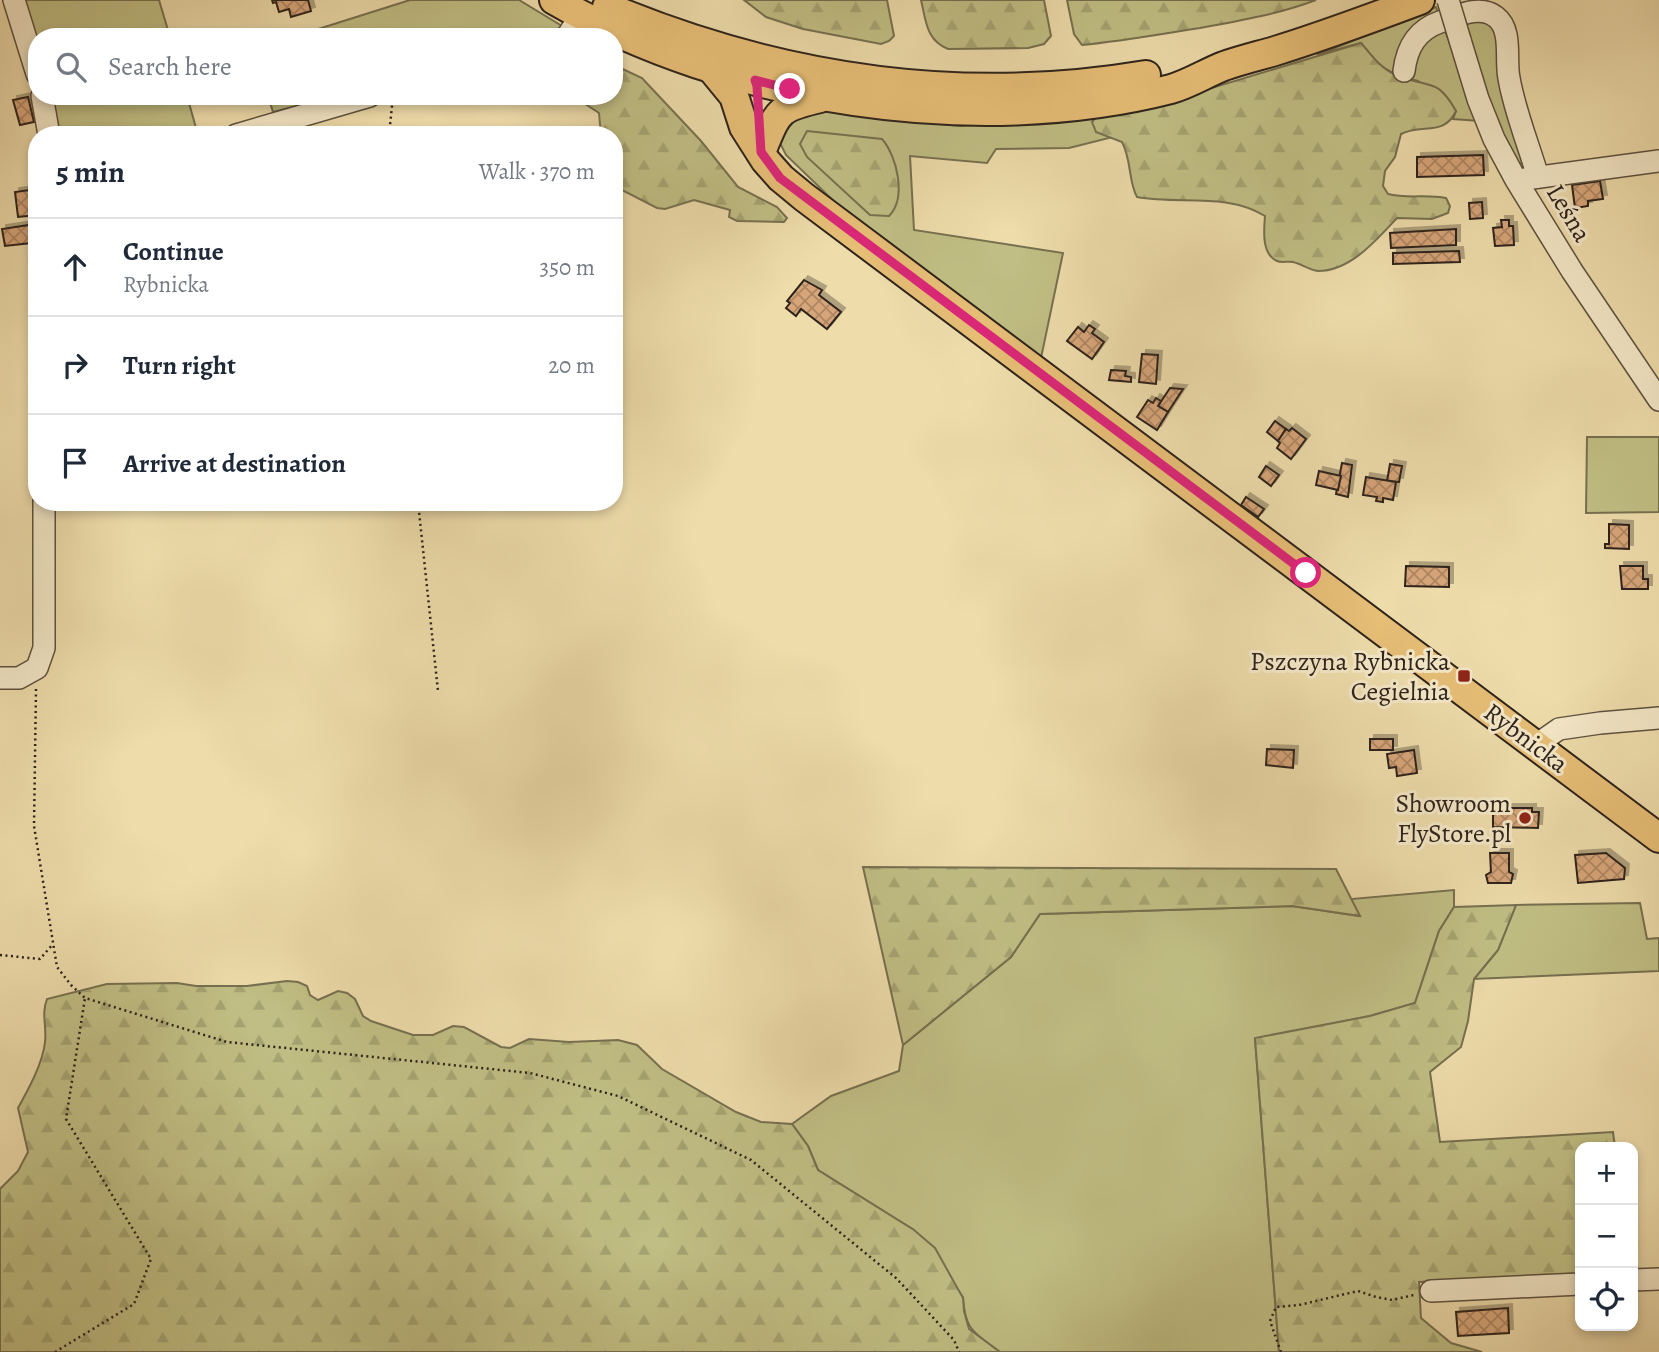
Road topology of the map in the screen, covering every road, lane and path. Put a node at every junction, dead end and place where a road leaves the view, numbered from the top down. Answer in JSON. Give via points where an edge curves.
{"nodes":[{"id":1,"x":554,"y":0,"type":"edge"},
{"id":2,"x":1420,"y":0,"type":"edge"},
{"id":3,"x":1448,"y":0,"type":"edge"},
{"id":4,"x":10,"y":10,"type":"edge"},
{"id":5,"x":580,"y":17,"type":"edge"},
{"id":6,"x":606,"y":28,"type":"edge"},
{"id":7,"x":623,"y":35,"type":"edge"},
{"id":8,"x":735,"y":52,"type":"junction"},
{"id":9,"x":28,"y":53,"type":"edge"},
{"id":10,"x":1225,"y":65,"type":"junction"},
{"id":11,"x":710,"y":68,"type":"junction"},
{"id":12,"x":797,"y":68,"type":"junction"},
{"id":13,"x":1404,"y":71,"type":"dead end"},
{"id":14,"x":755,"y":80,"type":"junction"},
{"id":15,"x":826,"y":96,"type":"junction"},
{"id":16,"x":44,"y":105,"type":"edge"},
{"id":17,"x":339,"y":105,"type":"edge"},
{"id":18,"x":392,"y":105,"type":"edge"},
{"id":19,"x":749,"y":117,"type":"junction"},
{"id":20,"x":48,"y":126,"type":"edge"},
{"id":21,"x":267,"y":126,"type":"edge"},
{"id":22,"x":390,"y":126,"type":"edge"},
{"id":23,"x":761,"y":152,"type":"junction"},
{"id":24,"x":1659,"y":161,"type":"edge"},
{"id":25,"x":1538,"y":177,"type":"junction"},
{"id":26,"x":1516,"y":180,"type":"junction"},
{"id":27,"x":1659,"y":400,"type":"edge"},
{"id":28,"x":44,"y":511,"type":"edge"},
{"id":29,"x":419,"y":511,"type":"edge"},
{"id":30,"x":37,"y":668,"type":"junction"},
{"id":31,"x":0,"y":677,"type":"edge"},
{"id":32,"x":438,"y":691,"type":"dead end"},
{"id":33,"x":1659,"y":718,"type":"edge"},
{"id":34,"x":1536,"y":745,"type":"junction"},
{"id":35,"x":1659,"y":838,"type":"edge"},
{"id":36,"x":54,"y":944,"type":"junction"},
{"id":37,"x":0,"y":955,"type":"edge"},
{"id":38,"x":85,"y":998,"type":"junction"},
{"id":39,"x":1659,"y":1279,"type":"edge"},
{"id":40,"x":1638,"y":1280,"type":"edge"},
{"id":41,"x":1575,"y":1284,"type":"edge"},
{"id":42,"x":1431,"y":1291,"type":"joint"},
{"id":43,"x":55,"y":1352,"type":"edge"},
{"id":44,"x":959,"y":1352,"type":"edge"},
{"id":45,"x":1281,"y":1352,"type":"edge"}],
"edges":[{"from":1,"to":5,"type":"main road"},
{"from":2,"to":10,"type":"main road"},
{"from":3,"to":26,"type":"street","name":"Leśna","bridge":true,"via":[[1478,99]]},
{"from":4,"to":9,"type":"street"},
{"from":5,"to":6,"type":"main road"},
{"from":5,"to":8,"type":"main road","via":[[652,25]]},
{"from":7,"to":11,"type":"main road"},
{"from":8,"to":12,"type":"main road"},
{"from":8,"to":14,"type":"main road"},
{"from":10,"to":12,"type":"main road","via":[[1087,83],[996,88],[896,84]]},
{"from":10,"to":15,"type":"main road","via":[[1173,88],[1056,107],[934,109]]},
{"from":11,"to":14,"type":"main road"},
{"from":11,"to":19,"type":"main road","name":"Rybnicka"},
{"from":12,"to":14,"type":"main road","via":[[772,71]]},
{"from":13,"to":25,"type":"street","via":[[1410,46],[1434,24],[1472,11],[1495,15],[1507,37],[1508,79]]},
{"from":14,"to":15,"type":"main road"},
{"from":14,"to":19,"type":"main road","via":[[745,91]]},
{"from":15,"to":23,"type":"main road","via":[[781,111]]},
{"from":16,"to":20,"type":"street"},
{"from":17,"to":21,"type":"street"},
{"from":18,"to":22,"type":"path"},
{"from":19,"to":23,"type":"main road","name":"Rybnicka","via":[[744,127]]},
{"from":23,"to":34,"type":"main road","name":"Rybnicka","via":[[771,168],[804,197]]},
{"from":24,"to":25,"type":"street"},
{"from":25,"to":26,"type":"street"},
{"from":26,"to":27,"type":"street","name":"Leśna"},
{"from":28,"to":30,"type":"street","via":[[44,648]]},
{"from":29,"to":32,"type":"path"},
{"from":30,"to":31,"type":"street","via":[[19,678]]},
{"from":30,"to":36,"type":"path","via":[[34,826]]},
{"from":33,"to":34,"type":"street","via":[[1559,729]]},
{"from":34,"to":35,"type":"main road","name":"Rybnicka"},
{"from":36,"to":37,"type":"path","via":[[40,959]]},
{"from":36,"to":38,"type":"path","via":[[57,967]]},
{"from":38,"to":43,"type":"path","via":[[65,1119],[151,1259],[134,1304]]},
{"from":38,"to":44,"type":"path","via":[[227,1042],[530,1073],[618,1096],[751,1160],[895,1278],[954,1340]]},
{"from":39,"to":40,"type":"street"},
{"from":41,"to":42,"type":"street"},
{"from":42,"to":45,"type":"path","via":[[1392,1300],[1358,1291],[1276,1307],[1270,1321]]}]}
